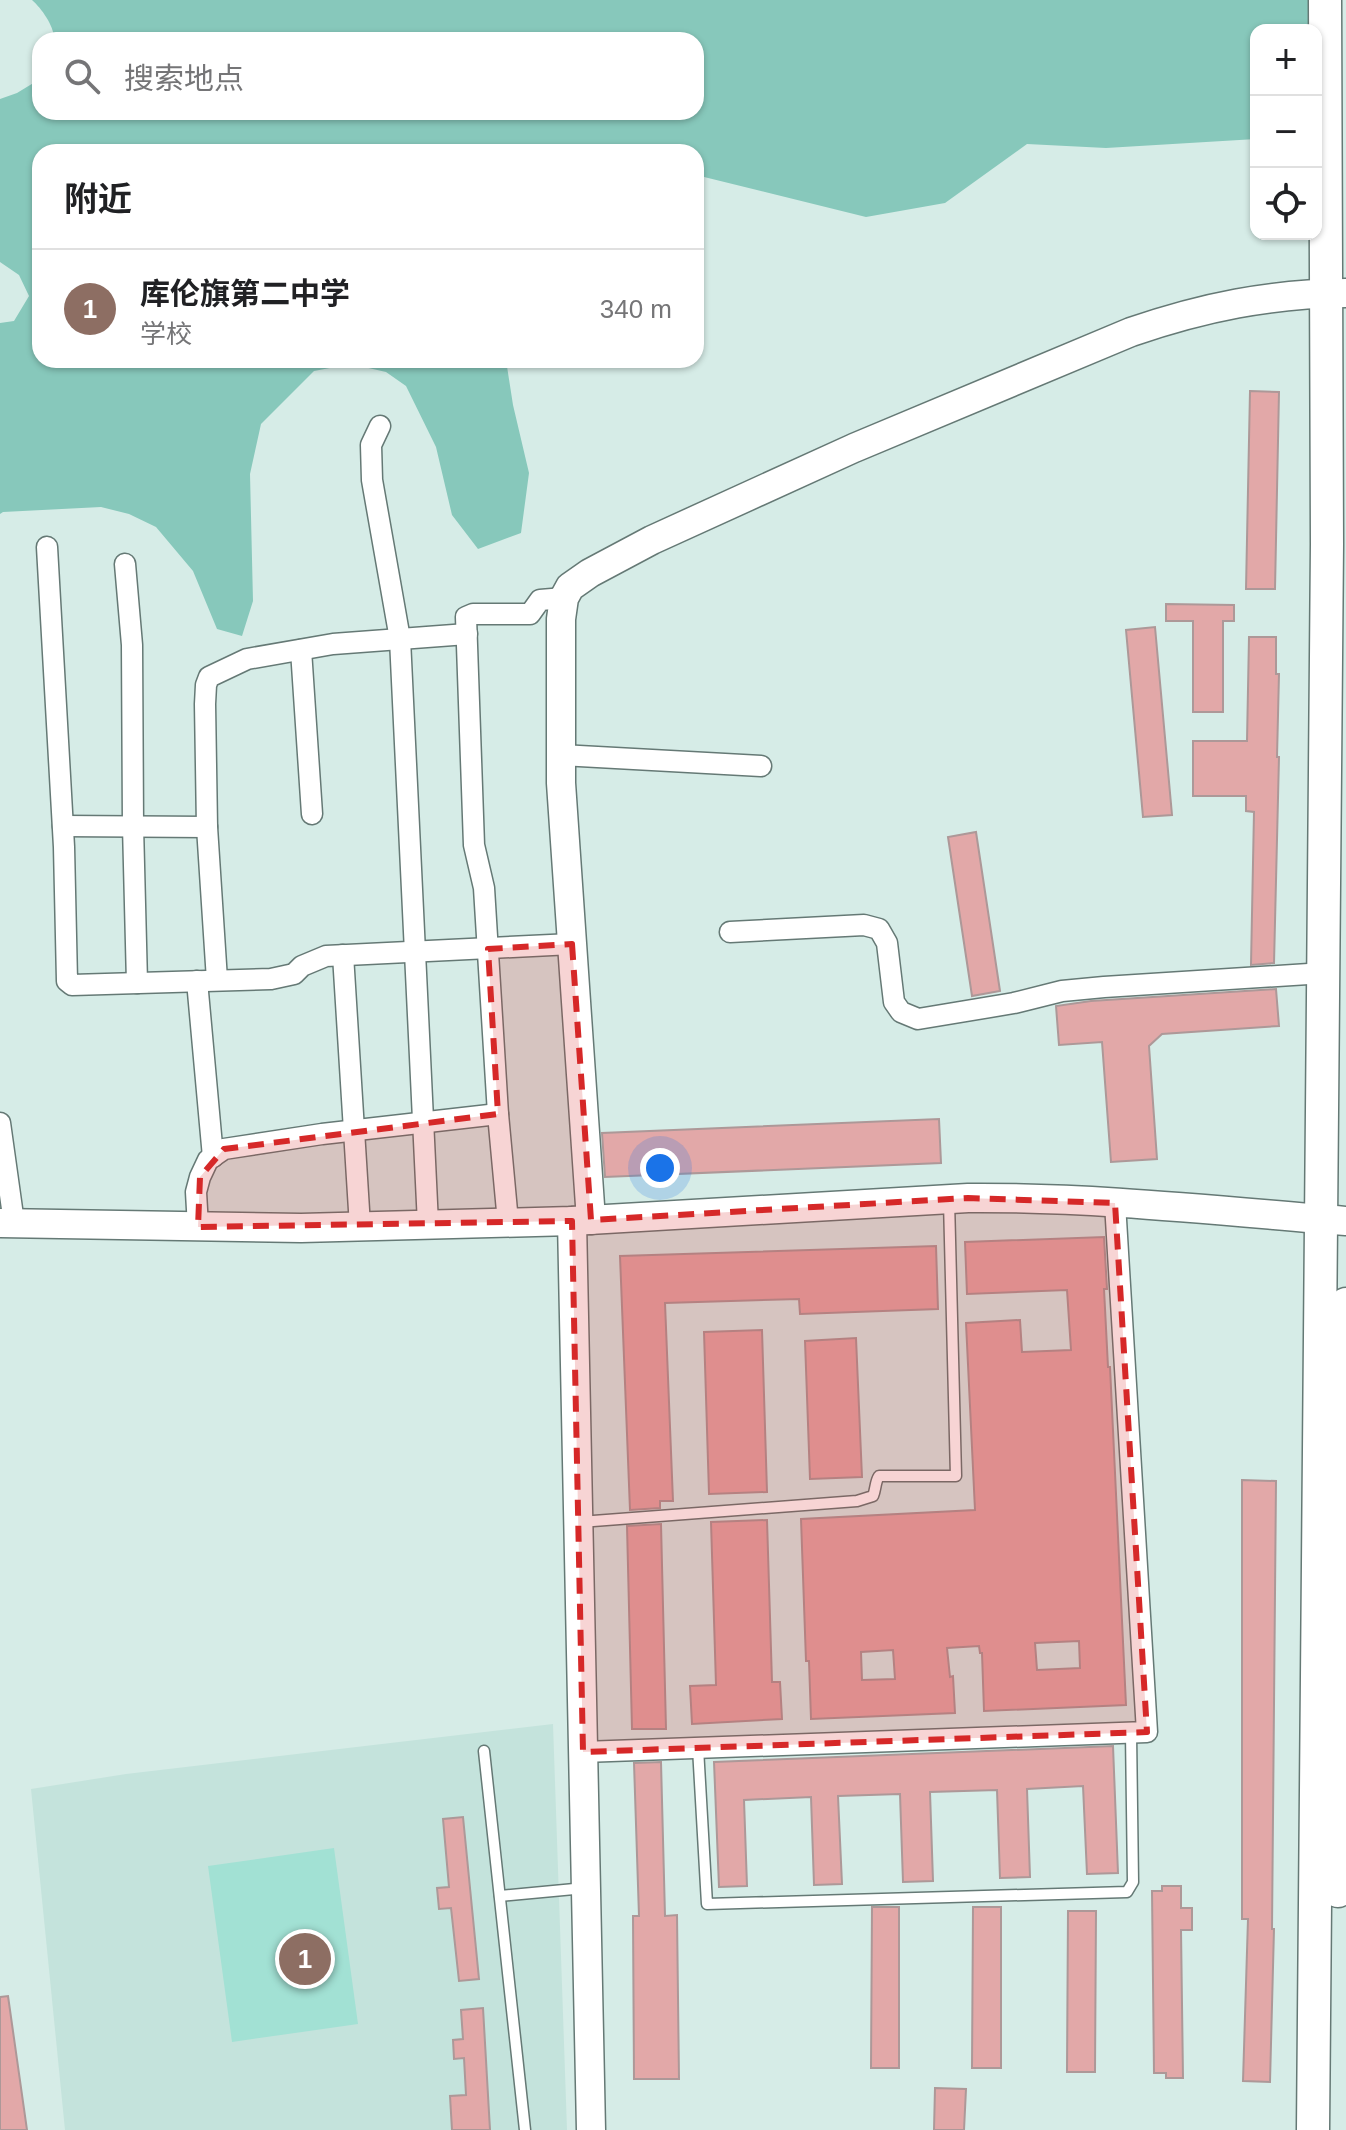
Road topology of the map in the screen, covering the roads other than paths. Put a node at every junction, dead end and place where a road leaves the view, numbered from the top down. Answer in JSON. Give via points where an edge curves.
{"nodes":[{"id":1,"x":1325,"y":0,"type":"edge"},
{"id":2,"x":1345,"y":0,"type":"edge"},
{"id":3,"x":1346,"y":245,"type":"edge"},
{"id":4,"x":1336,"y":294,"type":"edge"},
{"id":5,"x":380,"y":426,"type":"dead end"},
{"id":6,"x":47,"y":547,"type":"dead end"},
{"id":7,"x":125,"y":564,"type":"dead end"},
{"id":8,"x":564,"y":598,"type":"junction"},
{"id":9,"x":467,"y":634,"type":"junction"},
{"id":10,"x":400,"y":639,"type":"junction"},
{"id":11,"x":301,"y":650,"type":"junction"},
{"id":12,"x":561,"y":755,"type":"junction"},
{"id":13,"x":761,"y":766,"type":"dead end"},
{"id":14,"x":312,"y":814,"type":"dead end"},
{"id":15,"x":63,"y":826,"type":"junction"},
{"id":16,"x":133,"y":826,"type":"junction"},
{"id":17,"x":207,"y":827,"type":"junction"},
{"id":18,"x":730,"y":932,"type":"dead end"},
{"id":19,"x":572,"y":944,"type":"junction"},
{"id":20,"x":488,"y":949,"type":"junction"},
{"id":21,"x":415,"y":952,"type":"junction"},
{"id":22,"x":343,"y":955,"type":"junction"},
{"id":23,"x":1324,"y":973,"type":"junction"},
{"id":24,"x":207,"y":981,"type":"junction"},
{"id":25,"x":137,"y":983,"type":"junction"},
{"id":26,"x":498,"y":1114,"type":"junction"},
{"id":27,"x":423,"y":1122,"type":"junction"},
{"id":28,"x":0,"y":1123,"type":"edge"},
{"id":29,"x":353,"y":1130,"type":"junction"},
{"id":30,"x":213,"y":1157,"type":"junction"},
{"id":31,"x":949,"y":1200,"type":"junction"},
{"id":32,"x":1115,"y":1203,"type":"junction"},
{"id":33,"x":1334,"y":1220,"type":"edge"},
{"id":34,"x":582,"y":1221,"type":"junction"},
{"id":35,"x":508,"y":1222,"type":"junction"},
{"id":36,"x":7,"y":1223,"type":"edge"},
{"id":37,"x":428,"y":1224,"type":"junction"},
{"id":38,"x":360,"y":1226,"type":"junction"},
{"id":39,"x":198,"y":1227,"type":"junction"},
{"id":40,"x":1346,"y":1304,"type":"edge"},
{"id":41,"x":578,"y":1523,"type":"junction"},
{"id":42,"x":1131,"y":1733,"type":"junction"},
{"id":43,"x":698,"y":1748,"type":"junction"},
{"id":44,"x":484,"y":1751,"type":"dead end"},
{"id":45,"x":583,"y":1752,"type":"junction"},
{"id":46,"x":586,"y":1888,"type":"junction"},
{"id":47,"x":500,"y":1896,"type":"junction"},
{"id":48,"x":525,"y":2130,"type":"edge"},
{"id":49,"x":591,"y":2130,"type":"edge"},
{"id":50,"x":1313,"y":2130,"type":"edge"},
{"id":51,"x":1335,"y":2130,"type":"edge"}],
"edges":[{"from":1,"to":4,"type":"main road"},
{"from":2,"to":3,"type":"main road"},
{"from":4,"to":8,"type":"street","via":[[1223,304],[1131,332],[652,540],[590,573]]},
{"from":4,"to":23,"type":"main road","via":[[1327,544]]},
{"from":5,"to":10,"type":"street","via":[[371,445],[372,480]]},
{"from":6,"to":15,"type":"street"},
{"from":7,"to":16,"type":"street","via":[[132,645]]},
{"from":8,"to":9,"type":"street","via":[[540,600],[530,614],[473,614],[466,617]]},
{"from":8,"to":12,"type":"street"},
{"from":9,"to":10,"type":"street"},
{"from":9,"to":20,"type":"street","via":[[474,845],[484,888]]},
{"from":10,"to":11,"type":"street"},
{"from":10,"to":21,"type":"street"},
{"from":11,"to":14,"type":"street"},
{"from":11,"to":17,"type":"street","via":[[247,659],[209,677]]},
{"from":12,"to":13,"type":"street"},
{"from":12,"to":19,"type":"street"},
{"from":15,"to":16,"type":"street"},
{"from":15,"to":25,"type":"street","via":[[67,981]]},
{"from":16,"to":17,"type":"street"},
{"from":16,"to":25,"type":"street"},
{"from":17,"to":24,"type":"street"},
{"from":18,"to":23,"type":"street","via":[[864,925],[879,929],[887,943],[894,1002],[901,1012],[918,1019],[1062,991]]},
{"from":19,"to":20,"type":"street"},
{"from":19,"to":34,"type":"street"},
{"from":20,"to":21,"type":"street"},
{"from":20,"to":26,"type":"street"},
{"from":21,"to":22,"type":"street"},
{"from":21,"to":27,"type":"street"},
{"from":22,"to":24,"type":"street","via":[[326,956],[294,974],[271,979]]},
{"from":22,"to":29,"type":"street"},
{"from":23,"to":33,"type":"main road"},
{"from":24,"to":25,"type":"street"},
{"from":24,"to":30,"type":"street"},
{"from":26,"to":27,"type":"street"},
{"from":26,"to":35,"type":"street"},
{"from":27,"to":29,"type":"street"},
{"from":27,"to":37,"type":"street"},
{"from":28,"to":36,"type":"street"},
{"from":29,"to":30,"type":"street","via":[[224,1149]]},
{"from":29,"to":38,"type":"street"},
{"from":30,"to":39,"type":"street","via":[[196,1192]]},
{"from":31,"to":32,"type":"street"},
{"from":31,"to":34,"type":"street"},
{"from":31,"to":41,"type":"lane","via":[[956,1476],[879,1476],[873,1496],[857,1501]]},
{"from":32,"to":33,"type":"street"},
{"from":32,"to":42,"type":"street","via":[[1147,1732]]},
{"from":33,"to":50,"type":"main road"},
{"from":34,"to":35,"type":"street"},
{"from":34,"to":41,"type":"street"},
{"from":35,"to":37,"type":"street"},
{"from":36,"to":39,"type":"street"},
{"from":37,"to":38,"type":"street"},
{"from":38,"to":39,"type":"street"},
{"from":40,"to":51,"type":"main road"},
{"from":41,"to":45,"type":"street"},
{"from":42,"to":43,"type":"street"},
{"from":42,"to":43,"type":"lane","via":[[1133,1882],[1127,1892],[707,1904]]},
{"from":43,"to":45,"type":"street"},
{"from":44,"to":47,"type":"lane"},
{"from":45,"to":46,"type":"street"},
{"from":46,"to":47,"type":"lane"},
{"from":46,"to":49,"type":"street"},
{"from":47,"to":48,"type":"lane"}]}
